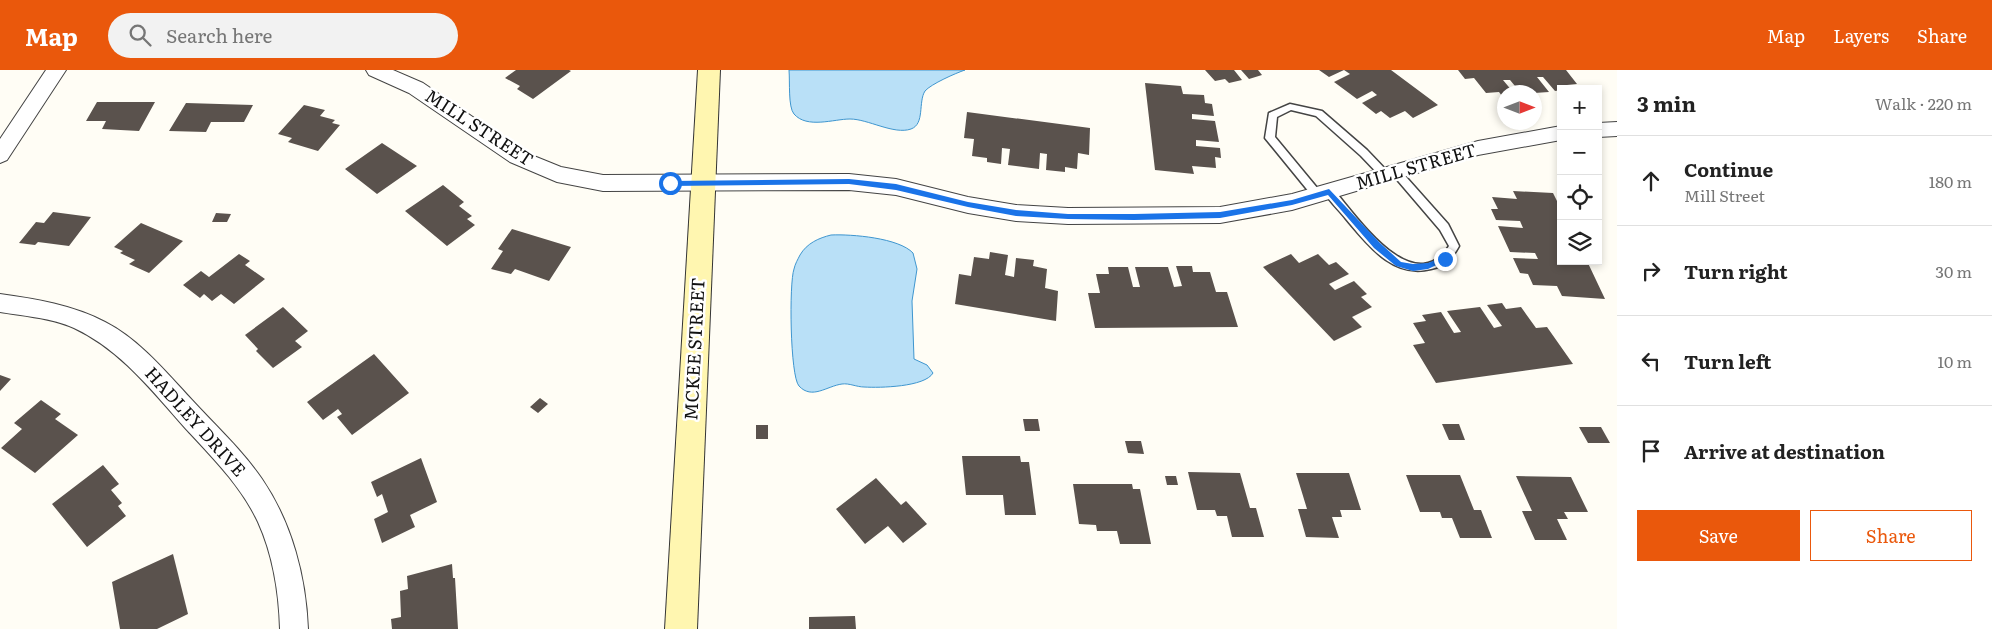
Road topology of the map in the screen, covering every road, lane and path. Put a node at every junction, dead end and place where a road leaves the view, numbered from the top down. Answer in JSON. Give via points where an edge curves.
{"nodes":[{"id":1,"x":56,"y":70,"type":"edge"},
{"id":2,"x":376,"y":70,"type":"edge"},
{"id":3,"x":709,"y":70,"type":"edge"},
{"id":4,"x":1617,"y":129,"type":"edge"},
{"id":5,"x":1602,"y":130,"type":"edge"},
{"id":6,"x":1557,"y":134,"type":"edge"},
{"id":7,"x":0,"y":155,"type":"edge"},
{"id":8,"x":1390,"y":174,"type":"junction"},
{"id":9,"x":703,"y":182,"type":"junction"},
{"id":10,"x":1324,"y":193,"type":"junction"},
{"id":11,"x":0,"y":303,"type":"edge"},
{"id":12,"x":294,"y":629,"type":"edge"},
{"id":13,"x":681,"y":629,"type":"edge"}],
"edges":[{"from":1,"to":7,"type":"street"},
{"from":2,"to":9,"type":"street","name":"MILL STREET","via":[[416,88],[517,156],[557,174],[603,183]]},
{"from":3,"to":9,"type":"street","name":"MCKEE STREET"},
{"from":4,"to":5,"type":"street"},
{"from":6,"to":8,"type":"street","name":"MILL STREET","via":[[1478,148]]},
{"from":8,"to":10,"type":"street","name":"MILL STREET"},
{"from":8,"to":10,"type":"lane","via":[[1319,113],[1290,107],[1272,115],[1270,138]]},
{"from":8,"to":10,"type":"lane","via":[[1444,227],[1454,246],[1445,259],[1413,268],[1399,264]]},
{"from":9,"to":10,"type":"street","name":"MILL STREET","via":[[849,182],[896,187],[1016,213],[1068,216],[1220,215]]},
{"from":9,"to":13,"type":"street","name":"MCKEE STREET"},
{"from":11,"to":12,"type":"street","name":"HADLEY DRIVE","via":[[39,308],[82,322],[114,340],[140,362],[245,476],[267,511],[284,557],[294,608]]}]}
